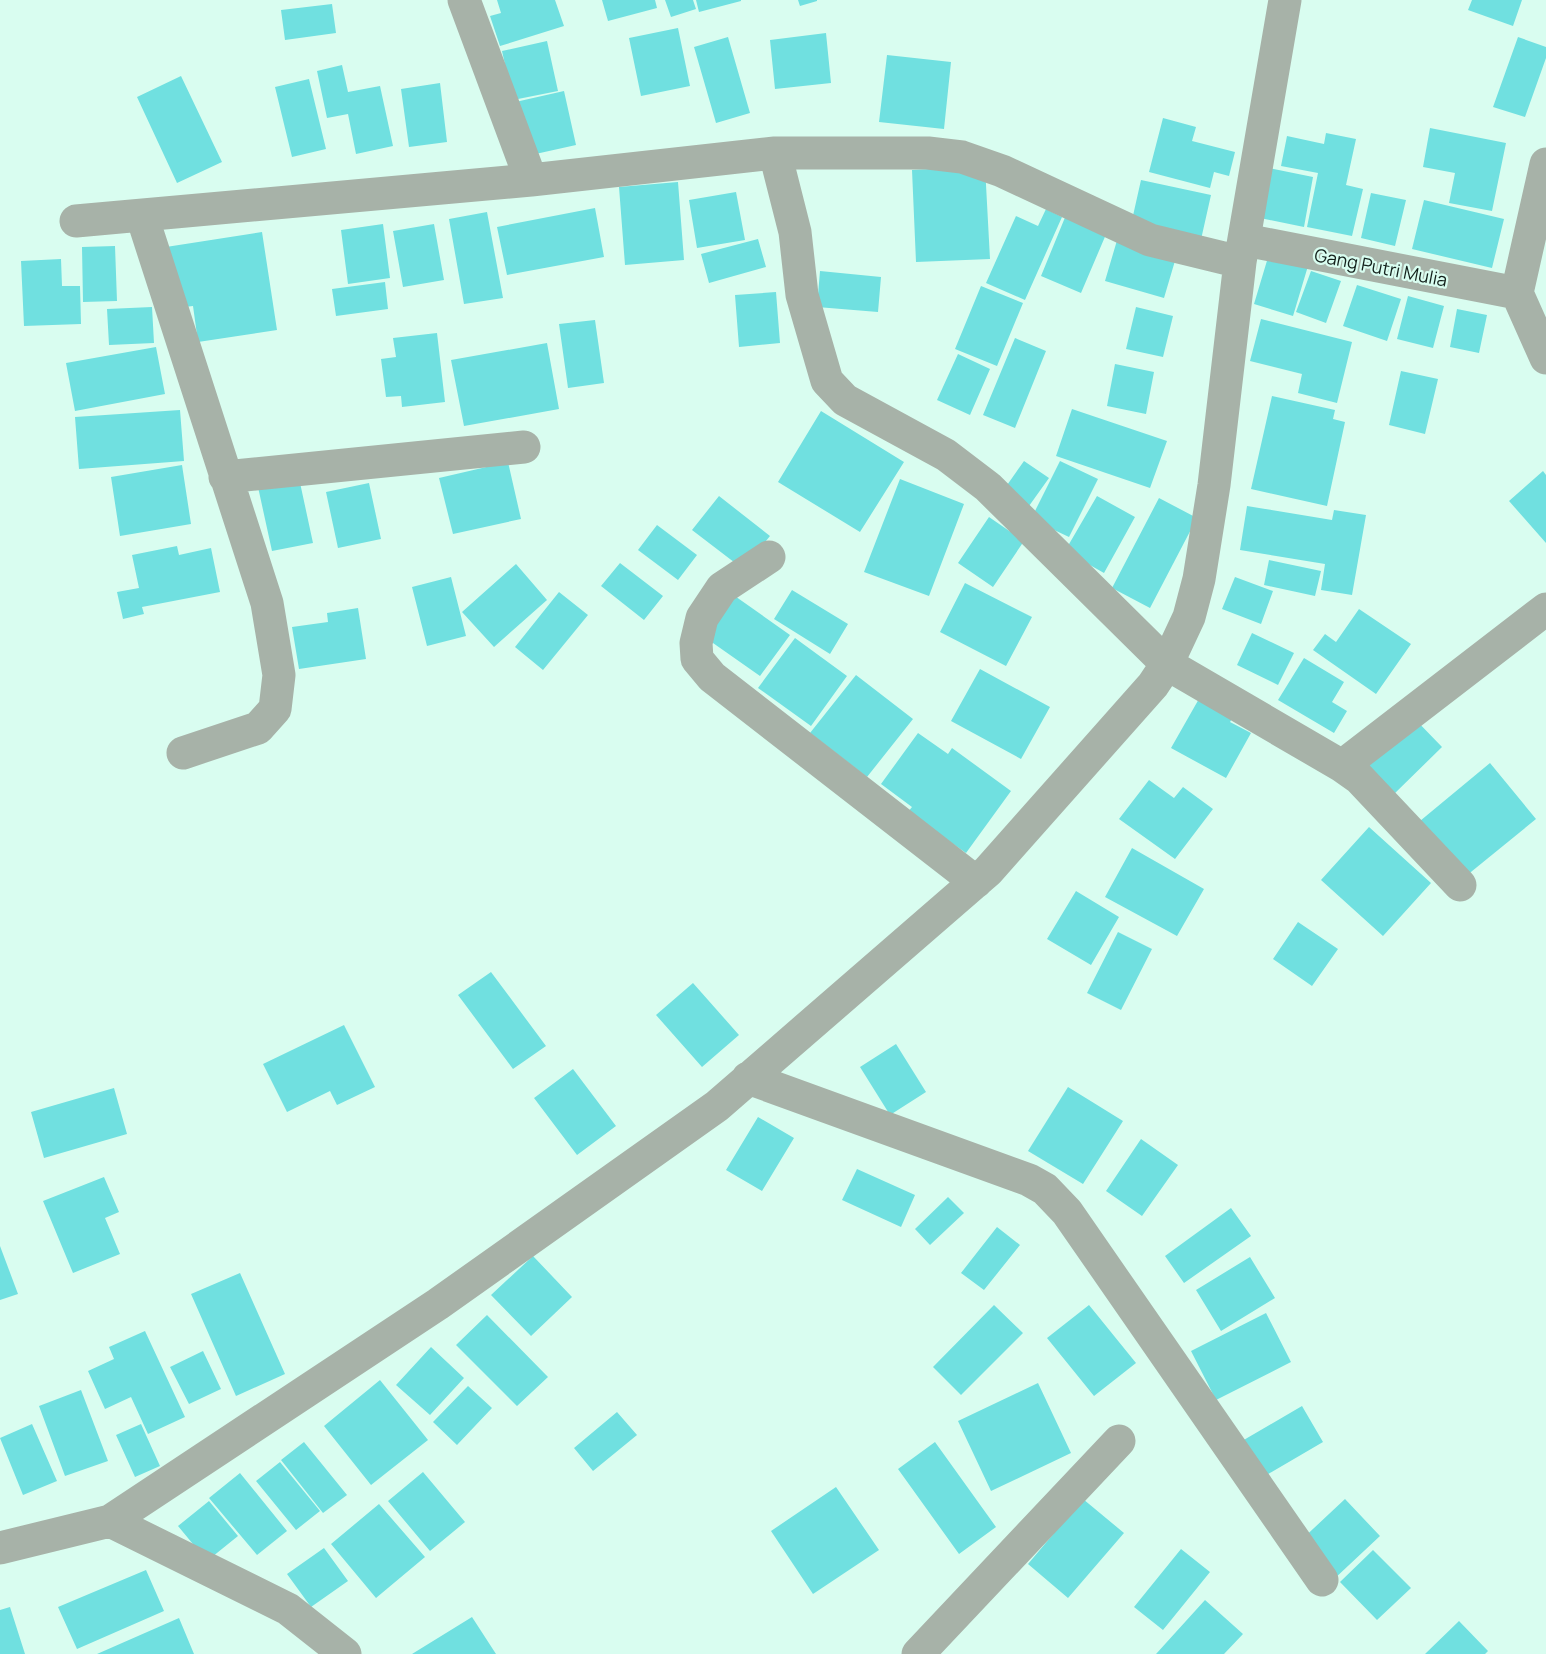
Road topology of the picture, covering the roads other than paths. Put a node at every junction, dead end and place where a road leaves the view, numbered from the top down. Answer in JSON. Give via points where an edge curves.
{"nodes":[{"id":1,"x":464,"y":0,"type":"edge"},
{"id":2,"x":1285,"y":0,"type":"edge"},
{"id":3,"x":775,"y":153,"type":"junction"},
{"id":4,"x":1546,"y":164,"type":"edge"},
{"id":5,"x":531,"y":180,"type":"junction"},
{"id":6,"x":142,"y":216,"type":"junction"},
{"id":7,"x":76,"y":221,"type":"dead end"},
{"id":8,"x":1242,"y":251,"type":"junction"},
{"id":9,"x":1517,"y":293,"type":"junction"},
{"id":10,"x":1546,"y":358,"type":"edge"},
{"id":11,"x":524,"y":447,"type":"dead end"},
{"id":12,"x":225,"y":477,"type":"junction"},
{"id":13,"x":769,"y":557,"type":"dead end"},
{"id":14,"x":1546,"y":609,"type":"edge"},
{"id":15,"x":1167,"y":664,"type":"junction"},
{"id":16,"x":183,"y":753,"type":"dead end"},
{"id":17,"x":1342,"y":765,"type":"junction"},
{"id":18,"x":976,"y":882,"type":"junction"},
{"id":19,"x":1460,"y":885,"type":"dead end"},
{"id":20,"x":748,"y":1078,"type":"junction"},
{"id":21,"x":1119,"y":1441,"type":"dead end"},
{"id":22,"x":110,"y":1521,"type":"junction"},
{"id":23,"x":0,"y":1548,"type":"edge"},
{"id":24,"x":1322,"y":1580,"type":"dead end"},
{"id":25,"x":345,"y":1654,"type":"edge"},
{"id":26,"x":918,"y":1654,"type":"edge"}],
"edges":[{"from":1,"to":5,"type":"street"},
{"from":2,"to":8,"type":"street"},
{"from":3,"to":5,"type":"street","name":"Gang Putri Mulia"},
{"from":3,"to":8,"type":"street","name":"Gang Putri Mulia","via":[[928,153],[962,157],[1002,171],[1150,240]]},
{"from":3,"to":15,"type":"street","via":[[795,232],[802,295],[827,381],[845,400],[946,455],[988,487]]},
{"from":4,"to":9,"type":"street"},
{"from":5,"to":6,"type":"street","name":"Gang Putri Mulia"},
{"from":6,"to":7,"type":"street","name":"Gang Putri Mulia"},
{"from":6,"to":12,"type":"street"},
{"from":8,"to":9,"type":"street","name":"Gang Putri Mulia"},
{"from":8,"to":15,"type":"street","via":[[1199,579],[1189,616]]},
{"from":9,"to":10,"type":"street"},
{"from":11,"to":12,"type":"street"},
{"from":12,"to":16,"type":"street","via":[[267,603],[279,675],[275,709],[258,728]]},
{"from":13,"to":18,"type":"street","via":[[722,588],[702,618],[697,659],[712,677]]},
{"from":14,"to":17,"type":"street"},
{"from":15,"to":17,"type":"street"},
{"from":15,"to":18,"type":"street","via":[[1153,685]]},
{"from":17,"to":19,"type":"street","via":[[1359,778]]},
{"from":18,"to":20,"type":"street"},
{"from":20,"to":22,"type":"street","via":[[717,1106],[438,1304]]},
{"from":20,"to":24,"type":"street","via":[[1045,1189],[1067,1212]]},
{"from":21,"to":26,"type":"street"},
{"from":22,"to":23,"type":"street"},
{"from":22,"to":25,"type":"street","via":[[288,1610]]}]}
